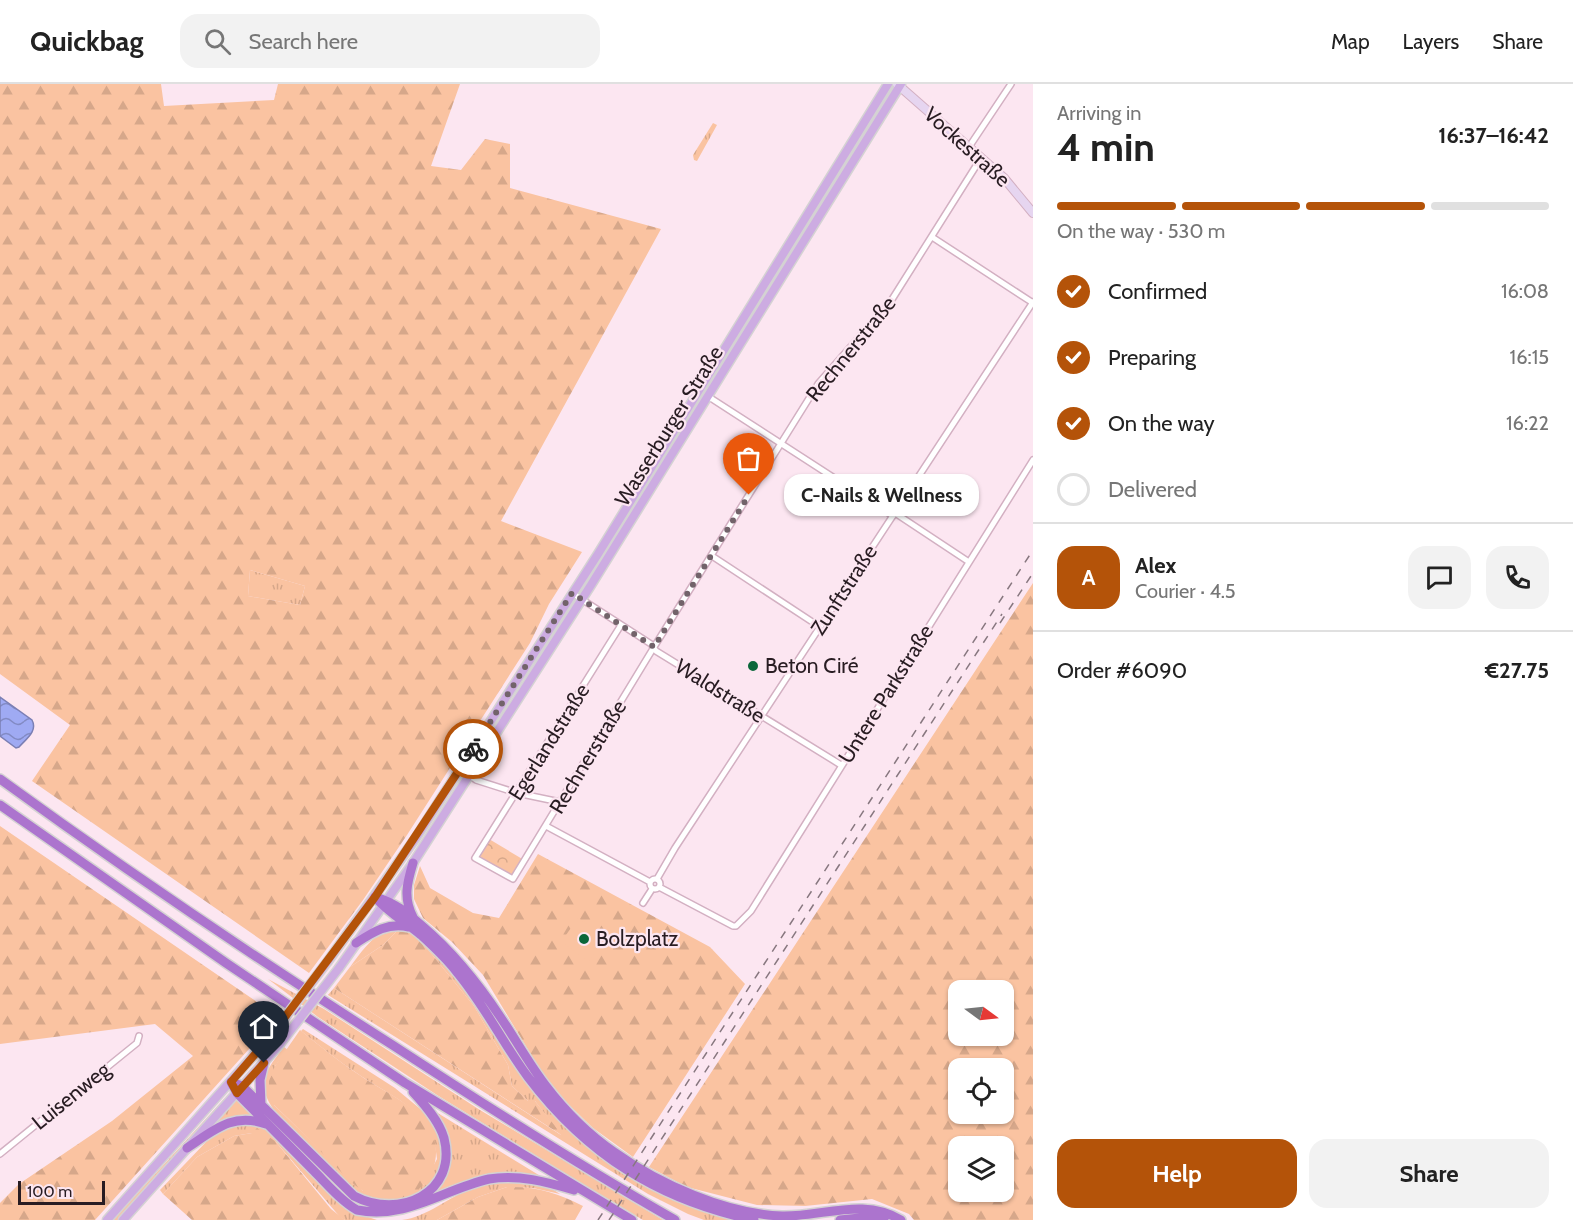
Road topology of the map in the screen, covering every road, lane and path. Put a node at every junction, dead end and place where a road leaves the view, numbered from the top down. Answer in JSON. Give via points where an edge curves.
{"nodes":[{"id":1,"x":888,"y":84,"type":"edge"},
{"id":2,"x":1011,"y":84,"type":"edge"},
{"id":3,"x":899,"y":85,"type":"edge"},
{"id":4,"x":969,"y":147,"type":"junction"},
{"id":5,"x":981,"y":158,"type":"junction"},
{"id":6,"x":1033,"y":213,"type":"edge"},
{"id":7,"x":932,"y":237,"type":"junction"},
{"id":8,"x":1033,"y":303,"type":"edge"},
{"id":9,"x":709,"y":396,"type":"junction"},
{"id":10,"x":782,"y":444,"type":"junction"},
{"id":11,"x":1033,"y":460,"type":"edge"},
{"id":12,"x":894,"y":515,"type":"junction"},
{"id":13,"x":712,"y":556,"type":"junction"},
{"id":14,"x":969,"y":562,"type":"junction"},
{"id":15,"x":572,"y":593,"type":"junction"},
{"id":16,"x":582,"y":600,"type":"junction"},
{"id":17,"x":621,"y":625,"type":"junction"},
{"id":18,"x":820,"y":627,"type":"junction"},
{"id":19,"x":654,"y":647,"type":"junction"},
{"id":20,"x":762,"y":717,"type":"junction"},
{"id":21,"x":841,"y":765,"type":"junction"},
{"id":22,"x":470,"y":776,"type":"junction"},
{"id":23,"x":0,"y":779,"type":"edge"},
{"id":24,"x":517,"y":793,"type":"junction"},
{"id":25,"x":560,"y":802,"type":"junction"},
{"id":26,"x":0,"y":805,"type":"edge"},
{"id":27,"x":546,"y":826,"type":"junction"},
{"id":28,"x":413,"y":863,"type":"junction"},
{"id":29,"x":514,"y":878,"type":"joint"},
{"id":30,"x":657,"y":879,"type":"junction"},
{"id":31,"x":651,"y":885,"type":"junction"},
{"id":32,"x":659,"y":887,"type":"junction"},
{"id":33,"x":375,"y":897,"type":"junction"},
{"id":34,"x":385,"y":903,"type":"junction"},
{"id":35,"x":644,"y":903,"type":"dead end"},
{"id":36,"x":414,"y":924,"type":"junction"},
{"id":37,"x":356,"y":943,"type":"junction"},
{"id":38,"x":139,"y":1036,"type":"dead end"},
{"id":39,"x":264,"y":1063,"type":"junction"},
{"id":40,"x":231,"y":1082,"type":"junction"},
{"id":41,"x":405,"y":1083,"type":"junction"},
{"id":42,"x":240,"y":1090,"type":"junction"},
{"id":43,"x":261,"y":1105,"type":"junction"},
{"id":44,"x":269,"y":1125,"type":"junction"},
{"id":45,"x":188,"y":1148,"type":"junction"},
{"id":46,"x":0,"y":1154,"type":"edge"},
{"id":47,"x":588,"y":1193,"type":"junction"},
{"id":48,"x":107,"y":1220,"type":"edge"},
{"id":49,"x":123,"y":1220,"type":"edge"},
{"id":50,"x":632,"y":1220,"type":"edge"},
{"id":51,"x":675,"y":1220,"type":"edge"},
{"id":52,"x":754,"y":1220,"type":"edge"},
{"id":53,"x":840,"y":1220,"type":"edge"},
{"id":54,"x":884,"y":1220,"type":"edge"},
{"id":55,"x":901,"y":1220,"type":"edge"}],
"edges":[{"from":1,"to":15,"type":"main road","name":"Wasserburger Straße"},
{"from":2,"to":4,"type":"street"},
{"from":3,"to":4,"type":"main road","name":"Vockestraße"},
{"from":3,"to":9,"type":"main road","name":"Wasserburger Straße"},
{"from":4,"to":5,"type":"main road","name":"Vockestraße"},
{"from":5,"to":6,"type":"main road","name":"Vockestraße"},
{"from":5,"to":7,"type":"street","name":"Rechnerstraße"},
{"from":7,"to":8,"type":"street"},
{"from":7,"to":10,"type":"street","name":"Rechnerstraße","via":[[891,301],[818,384]]},
{"from":8,"to":12,"type":"street","name":"Zunftstraße"},
{"from":9,"to":10,"type":"street"},
{"from":9,"to":16,"type":"main road","name":"Wasserburger Straße"},
{"from":10,"to":12,"type":"street"},
{"from":10,"to":13,"type":"street","name":"Rechnerstraße"},
{"from":11,"to":14,"type":"street","name":"Untere Parkstraße"},
{"from":12,"to":14,"type":"street"},
{"from":12,"to":18,"type":"street","name":"Zunftstraße"},
{"from":13,"to":18,"type":"street"},
{"from":13,"to":19,"type":"street","name":"Rechnerstraße"},
{"from":14,"to":21,"type":"street","name":"Untere Parkstraße"},
{"from":15,"to":16,"type":"street","name":"Waldstraße"},
{"from":15,"to":33,"type":"main road","name":"Wasserburger Straße"},
{"from":16,"to":17,"type":"street","name":"Waldstraße"},
{"from":16,"to":22,"type":"main road","name":"Wasserburger Straße"},
{"from":17,"to":19,"type":"street","name":"Waldstraße"},
{"from":17,"to":24,"type":"street","name":"Egerlandstraße"},
{"from":18,"to":20,"type":"street","name":"Zunftstraße"},
{"from":19,"to":20,"type":"street","name":"Waldstraße"},
{"from":19,"to":25,"type":"street","name":"Rechnerstraße"},
{"from":20,"to":21,"type":"street","name":"Waldstraße"},
{"from":20,"to":30,"type":"street","name":"Zunftstraße"},
{"from":21,"to":32,"type":"street","name":"Untere Parkstraße","via":[[751,911],[736,926]]},
{"from":22,"to":24,"type":"street"},
{"from":22,"to":28,"type":"main road","name":"Wasserburger Straße"},
{"from":23,"to":51,"type":"highway","via":[[297,984],[467,1094]]},
{"from":24,"to":25,"type":"street"},
{"from":24,"to":29,"type":"street","name":"Egerlandstraße","via":[[475,858]]},
{"from":25,"to":27,"type":"street","name":"Rechnerstraße"},
{"from":26,"to":41,"type":"highway"},
{"from":27,"to":29,"type":"street","name":"Rechnerstraße"},
{"from":27,"to":31,"type":"street"},
{"from":28,"to":34,"type":"main road","name":"Wasserburger Straße"},
{"from":28,"to":36,"type":"highway","via":[[406,901]]},
{"from":30,"to":31,"type":"street"},
{"from":30,"to":32,"type":"street"},
{"from":31,"to":32,"type":"street"},
{"from":31,"to":35,"type":"street"},
{"from":33,"to":34,"type":"highway"},
{"from":33,"to":40,"type":"main road","name":"Wasserburger Straße","bridge":true,"via":[[270,1037]]},
{"from":34,"to":36,"type":"highway"},
{"from":34,"to":37,"type":"main road","name":"Wasserburger Straße"},
{"from":36,"to":37,"type":"highway","via":[[391,925]]},
{"from":36,"to":52,"type":"highway","via":[[478,998],[527,1076],[592,1145],[669,1194]]},
{"from":36,"to":55,"type":"highway","via":[[443,944],[463,965],[533,1069],[563,1106],[639,1169],[697,1196],[758,1213],[793,1216],[864,1208]]},
{"from":37,"to":39,"type":"main road","name":"Wasserburger Straße","bridge":true},
{"from":38,"to":46,"type":"street","name":"Luisenweg","via":[[137,1042]]},
{"from":39,"to":42,"type":"main road","name":"Wasserburger Straße"},
{"from":39,"to":43,"type":"highway"},
{"from":40,"to":42,"type":"highway"},
{"from":40,"to":48,"type":"main road","name":"Wasserburger Straße"},
{"from":41,"to":43,"type":"highway","via":[[439,1126],[445,1141],[445,1161],[427,1195],[396,1209],[376,1207],[354,1196]]},
{"from":41,"to":47,"type":"highway"},
{"from":42,"to":43,"type":"highway"},
{"from":42,"to":44,"type":"highway"},
{"from":42,"to":45,"type":"main road","name":"Wasserburger Straße"},
{"from":44,"to":45,"type":"highway","via":[[244,1119],[232,1121]]},
{"from":44,"to":47,"type":"highway","via":[[350,1206],[376,1217],[414,1214],[470,1185],[506,1177],[538,1180]]},
{"from":45,"to":49,"type":"main road","name":"Wasserburger Straße"},
{"from":47,"to":50,"type":"highway"},
{"from":53,"to":54,"type":"highway"}]}
